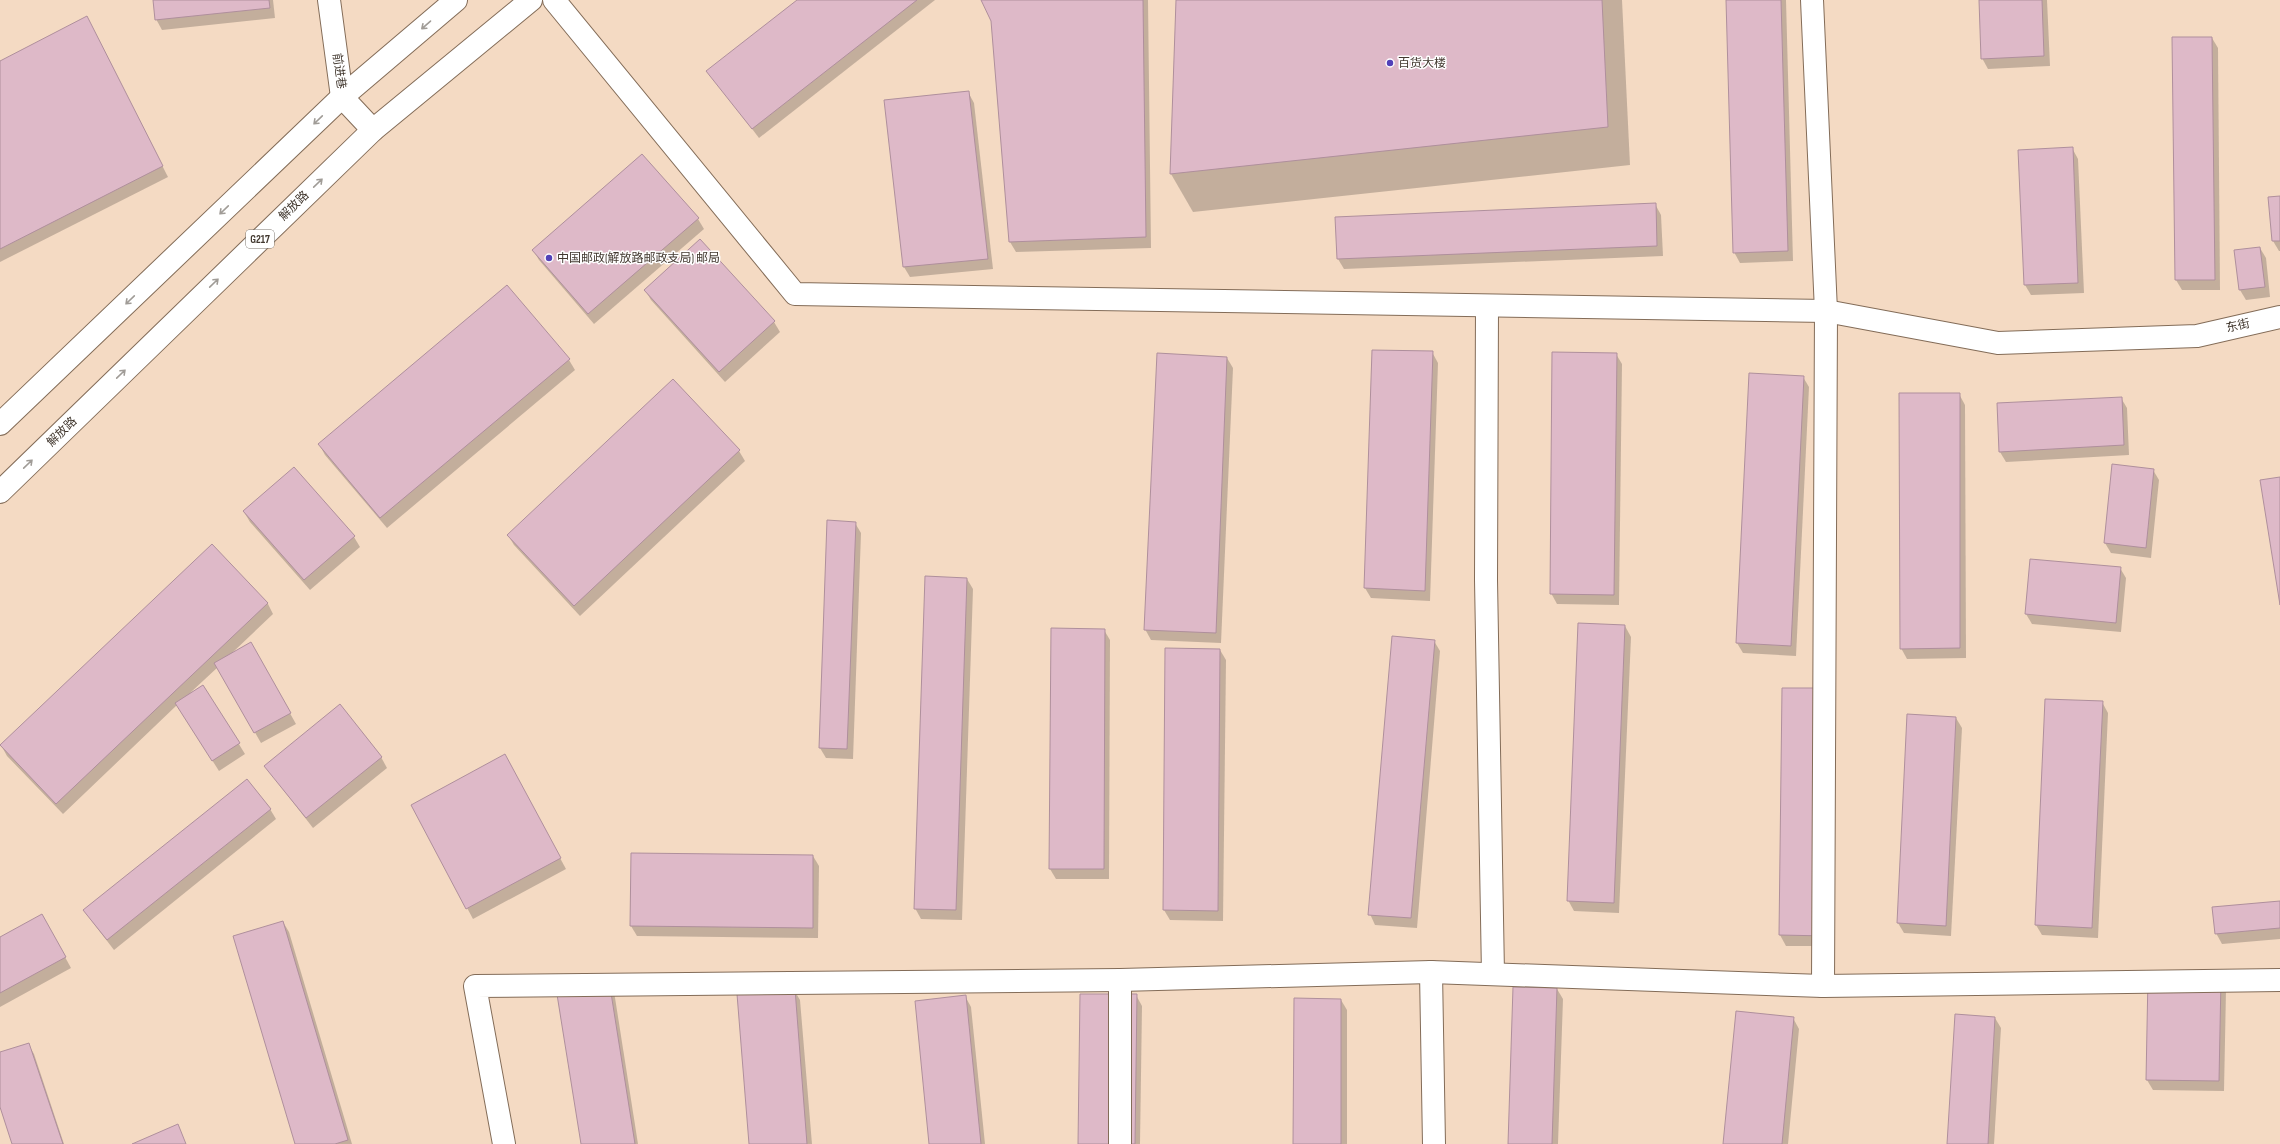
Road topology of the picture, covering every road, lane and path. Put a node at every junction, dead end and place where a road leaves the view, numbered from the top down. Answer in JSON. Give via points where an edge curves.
{"nodes":[{"id":1,"x":329,"y":0,"type":"edge"},
{"id":2,"x":456,"y":0,"type":"edge"},
{"id":3,"x":531,"y":0,"type":"edge"},
{"id":4,"x":554,"y":0,"type":"edge"},
{"id":5,"x":1812,"y":0,"type":"edge"},
{"id":6,"x":342,"y":97,"type":"junction"},
{"id":7,"x":373,"y":130,"type":"junction"},
{"id":8,"x":1487,"y":306,"type":"junction"},
{"id":9,"x":1826,"y":311,"type":"junction"},
{"id":10,"x":2280,"y":317,"type":"edge"},
{"id":11,"x":0,"y":424,"type":"edge"},
{"id":12,"x":0,"y":492,"type":"edge"},
{"id":13,"x":1431,"y":972,"type":"junction"},
{"id":14,"x":1493,"y":974,"type":"junction"},
{"id":15,"x":1120,"y":980,"type":"junction"},
{"id":16,"x":2280,"y":980,"type":"edge"},
{"id":17,"x":1823,"y":986,"type":"junction"},
{"id":18,"x":504,"y":1144,"type":"edge"},
{"id":19,"x":1120,"y":1144,"type":"edge"},
{"id":20,"x":1434,"y":1144,"type":"edge"}],
"edges":[{"from":1,"to":6,"type":"main road","name":"前进巷"},
{"from":2,"to":6,"type":"main road","one_way":true},
{"from":3,"to":7,"type":"main road","name":"解放路","number":"G217"},
{"from":4,"to":8,"type":"main road","name":"东街","via":[[794,294]]},
{"from":5,"to":9,"type":"main road"},
{"from":6,"to":7,"type":"main road","name":"前进巷"},
{"from":6,"to":11,"type":"main road","one_way":true},
{"from":12,"to":7,"type":"main road","name":"解放路","number":"G217","one_way":true},
{"from":8,"to":9,"type":"main road","name":"东街"},
{"from":8,"to":14,"type":"main road","via":[[1486,580]]},
{"from":9,"to":10,"type":"main road","name":"东街","via":[[1998,343],[2197,336]]},
{"from":9,"to":17,"type":"main road"},
{"from":13,"to":14,"type":"main road"},
{"from":13,"to":15,"type":"main road"},
{"from":13,"to":20,"type":"main road"},
{"from":14,"to":17,"type":"main road"},
{"from":15,"to":18,"type":"main road","via":[[475,986]]},
{"from":15,"to":19,"type":"main road"},
{"from":16,"to":17,"type":"main road"}]}
